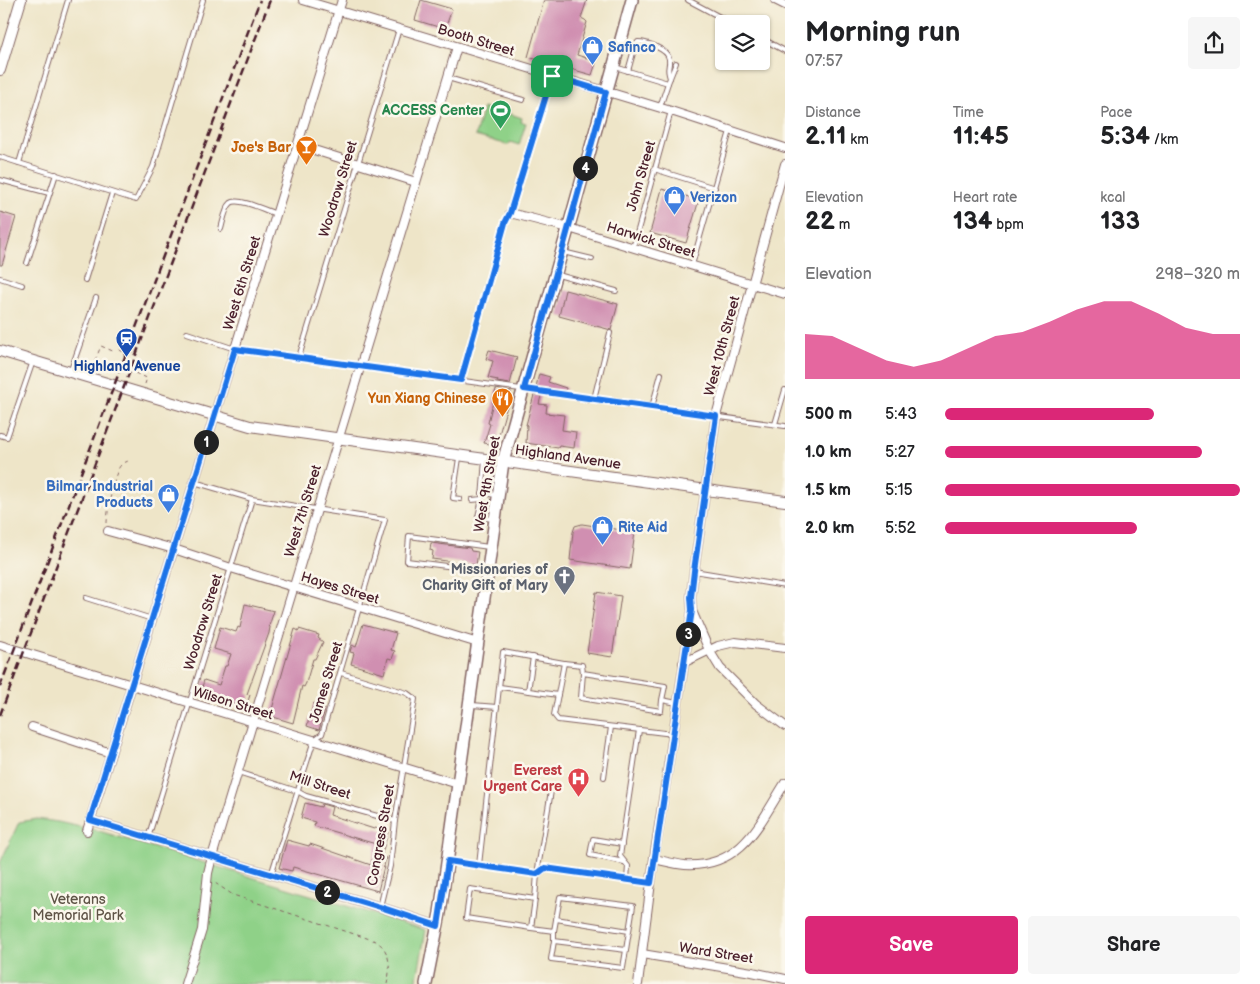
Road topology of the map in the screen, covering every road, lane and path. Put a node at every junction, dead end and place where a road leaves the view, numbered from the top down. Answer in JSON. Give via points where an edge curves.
{"nodes":[{"id":1,"x":21,"y":0,"type":"edge"},
{"id":2,"x":68,"y":0,"type":"edge"},
{"id":3,"x":203,"y":0,"type":"edge"},
{"id":4,"x":303,"y":0,"type":"edge"},
{"id":5,"x":342,"y":0,"type":"edge"},
{"id":6,"x":632,"y":0,"type":"edge"},
{"id":7,"x":688,"y":0,"type":"edge"},
{"id":8,"x":775,"y":0,"type":"edge"},
{"id":9,"x":785,"y":6,"type":"edge"},
{"id":10,"x":339,"y":11,"type":"junction"},
{"id":11,"x":717,"y":15,"type":"edge"},
{"id":12,"x":399,"y":29,"type":"junction"},
{"id":13,"x":770,"y":43,"type":"edge"},
{"id":14,"x":457,"y":47,"type":"junction"},
{"id":15,"x":3,"y":51,"type":"edge"},
{"id":16,"x":785,"y":51,"type":"edge"},
{"id":17,"x":676,"y":63,"type":"dead end"},
{"id":18,"x":613,"y":66,"type":"junction"},
{"id":19,"x":0,"y":70,"type":"edge"},
{"id":20,"x":628,"y":71,"type":"junction"},
{"id":21,"x":552,"y":76,"type":"junction"},
{"id":22,"x":447,"y":78,"type":"junction"},
{"id":23,"x":670,"y":78,"type":"junction"},
{"id":24,"x":668,"y":83,"type":"junction"},
{"id":25,"x":606,"y":92,"type":"junction"},
{"id":26,"x":523,"y":100,"type":"dead end"},
{"id":27,"x":660,"y":108,"type":"junction"},
{"id":28,"x":671,"y":111,"type":"junction"},
{"id":29,"x":730,"y":131,"type":"junction"},
{"id":30,"x":298,"y":145,"type":"junction"},
{"id":31,"x":785,"y":148,"type":"edge"},
{"id":32,"x":0,"y":157,"type":"edge"},
{"id":33,"x":19,"y":163,"type":"junction"},
{"id":34,"x":357,"y":164,"type":"junction"},
{"id":35,"x":785,"y":164,"type":"edge"},
{"id":36,"x":654,"y":169,"type":"junction"},
{"id":37,"x":56,"y":174,"type":"junction"},
{"id":38,"x":0,"y":180,"type":"edge"},
{"id":39,"x":416,"y":182,"type":"junction"},
{"id":40,"x":715,"y":188,"type":"junction"},
{"id":41,"x":782,"y":190,"type":"edge"},
{"id":42,"x":49,"y":193,"type":"junction"},
{"id":43,"x":112,"y":193,"type":"junction"},
{"id":44,"x":510,"y":213,"type":"junction"},
{"id":45,"x":276,"y":214,"type":"junction"},
{"id":46,"x":569,"y":228,"type":"junction"},
{"id":47,"x":221,"y":229,"type":"dead end"},
{"id":48,"x":633,"y":248,"type":"junction"},
{"id":49,"x":562,"y":251,"type":"junction"},
{"id":50,"x":592,"y":259,"type":"dead end"},
{"id":51,"x":27,"y":263,"type":"dead end"},
{"id":52,"x":692,"y":266,"type":"junction"},
{"id":53,"x":556,"y":275,"type":"junction"},
{"id":54,"x":0,"y":278,"type":"edge"},
{"id":55,"x":84,"y":280,"type":"dead end"},
{"id":56,"x":752,"y":283,"type":"junction"},
{"id":57,"x":22,"y":285,"type":"dead end"},
{"id":58,"x":616,"y":291,"type":"dead end"},
{"id":59,"x":785,"y":294,"type":"edge"},
{"id":60,"x":96,"y":298,"type":"dead end"},
{"id":61,"x":610,"y":333,"type":"dead end"},
{"id":62,"x":187,"y":334,"type":"dead end"},
{"id":63,"x":124,"y":336,"type":"dead end"},
{"id":64,"x":128,"y":338,"type":"dead end"},
{"id":65,"x":235,"y":349,"type":"junction"},
{"id":66,"x":119,"y":350,"type":"dead end"},
{"id":67,"x":0,"y":351,"type":"edge"},
{"id":68,"x":115,"y":352,"type":"dead end"},
{"id":69,"x":124,"y":352,"type":"dead end"},
{"id":70,"x":133,"y":354,"type":"dead end"},
{"id":71,"x":138,"y":356,"type":"dead end"},
{"id":72,"x":299,"y":357,"type":"junction"},
{"id":73,"x":32,"y":361,"type":"junction"},
{"id":74,"x":360,"y":366,"type":"junction"},
{"id":75,"x":128,"y":367,"type":"dead end"},
{"id":76,"x":133,"y":368,"type":"dead end"},
{"id":77,"x":70,"y":372,"type":"junction"},
{"id":78,"x":135,"y":373,"type":"dead end"},
{"id":79,"x":662,"y":374,"type":"dead end"},
{"id":80,"x":88,"y":378,"type":"junction"},
{"id":81,"x":461,"y":380,"type":"junction"},
{"id":82,"x":524,"y":389,"type":"junction"},
{"id":83,"x":785,"y":390,"type":"edge"},
{"id":84,"x":141,"y":394,"type":"junction"},
{"id":85,"x":594,"y":399,"type":"junction"},
{"id":86,"x":652,"y":407,"type":"junction"},
{"id":87,"x":214,"y":416,"type":"junction"},
{"id":88,"x":716,"y":416,"type":"junction"},
{"id":89,"x":775,"y":424,"type":"junction"},
{"id":90,"x":785,"y":426,"type":"edge"},
{"id":91,"x":0,"y":434,"type":"edge"},
{"id":92,"x":338,"y":438,"type":"junction"},
{"id":93,"x":460,"y":455,"type":"junction"},
{"id":94,"x":485,"y":459,"type":"junction"},
{"id":95,"x":131,"y":462,"type":"dead end"},
{"id":96,"x":503,"y":462,"type":"junction"},
{"id":97,"x":194,"y":482,"type":"junction"},
{"id":98,"x":705,"y":490,"type":"junction"},
{"id":99,"x":482,"y":493,"type":"junction"},
{"id":100,"x":498,"y":496,"type":"junction"},
{"id":101,"x":252,"y":499,"type":"junction"},
{"id":102,"x":460,"y":499,"type":"dead end"},
{"id":103,"x":482,"y":499,"type":"junction"},
{"id":104,"x":472,"y":500,"type":"dead end"},
{"id":105,"x":785,"y":501,"type":"edge"},
{"id":106,"x":317,"y":509,"type":"junction"},
{"id":107,"x":495,"y":519,"type":"junction"},
{"id":108,"x":108,"y":531,"type":"joint"},
{"id":109,"x":491,"y":548,"type":"junction"},
{"id":110,"x":174,"y":549,"type":"junction"},
{"id":111,"x":231,"y":568,"type":"junction"},
{"id":112,"x":694,"y":571,"type":"junction"},
{"id":113,"x":488,"y":572,"type":"junction"},
{"id":114,"x":785,"y":586,"type":"edge"},
{"id":115,"x":294,"y":587,"type":"junction"},
{"id":116,"x":86,"y":598,"type":"dead end"},
{"id":117,"x":360,"y":607,"type":"junction"},
{"id":118,"x":692,"y":610,"type":"junction"},
{"id":119,"x":152,"y":619,"type":"junction"},
{"id":120,"x":478,"y":643,"type":"junction"},
{"id":121,"x":0,"y":645,"type":"edge"},
{"id":122,"x":785,"y":648,"type":"edge"},
{"id":123,"x":709,"y":650,"type":"junction"},
{"id":124,"x":533,"y":657,"type":"junction"},
{"id":125,"x":564,"y":662,"type":"junction"},
{"id":126,"x":683,"y":663,"type":"junction"},
{"id":127,"x":583,"y":672,"type":"junction"},
{"id":128,"x":341,"y":673,"type":"junction"},
{"id":129,"x":132,"y":685,"type":"junction"},
{"id":130,"x":500,"y":687,"type":"junction"},
{"id":131,"x":528,"y":691,"type":"junction"},
{"id":132,"x":558,"y":695,"type":"junction"},
{"id":133,"x":662,"y":700,"type":"junction"},
{"id":134,"x":190,"y":703,"type":"junction"},
{"id":135,"x":677,"y":703,"type":"junction"},
{"id":136,"x":470,"y":704,"type":"junction"},
{"id":137,"x":497,"y":707,"type":"junction"},
{"id":138,"x":253,"y":722,"type":"junction"},
{"id":139,"x":785,"y":726,"type":"edge"},
{"id":140,"x":32,"y":727,"type":"dead end"},
{"id":141,"x":611,"y":727,"type":"junction"},
{"id":142,"x":639,"y":730,"type":"junction"},
{"id":143,"x":673,"y":734,"type":"junction"},
{"id":144,"x":314,"y":740,"type":"junction"},
{"id":145,"x":111,"y":753,"type":"junction"},
{"id":146,"x":404,"y":768,"type":"junction"},
{"id":147,"x":238,"y":772,"type":"junction"},
{"id":148,"x":604,"y":777,"type":"dead end"},
{"id":149,"x":785,"y":782,"type":"edge"},
{"id":150,"x":458,"y":784,"type":"junction"},
{"id":151,"x":297,"y":791,"type":"junction"},
{"id":152,"x":551,"y":791,"type":"dead end"},
{"id":153,"x":90,"y":820,"type":"junction"},
{"id":154,"x":395,"y":821,"type":"junction"},
{"id":155,"x":87,"y":831,"type":"dead end"},
{"id":156,"x":148,"y":838,"type":"junction"},
{"id":157,"x":622,"y":844,"type":"junction"},
{"id":158,"x":212,"y":857,"type":"junction"},
{"id":159,"x":654,"y":859,"type":"junction"},
{"id":160,"x":448,"y":861,"type":"junction"},
{"id":161,"x":624,"y":862,"type":"junction"},
{"id":162,"x":479,"y":865,"type":"junction"},
{"id":163,"x":537,"y":874,"type":"junction"},
{"id":164,"x":271,"y":875,"type":"junction"},
{"id":165,"x":207,"y":880,"type":"junction"},
{"id":166,"x":627,"y":880,"type":"junction"},
{"id":167,"x":651,"y":883,"type":"junction"},
{"id":168,"x":536,"y":899,"type":"junction"},
{"id":169,"x":380,"y":907,"type":"junction"},
{"id":170,"x":556,"y":919,"type":"junction"},
{"id":171,"x":438,"y":926,"type":"junction"},
{"id":172,"x":531,"y":928,"type":"junction"},
{"id":173,"x":554,"y":931,"type":"junction"},
{"id":174,"x":629,"y":931,"type":"junction"},
{"id":175,"x":554,"y":942,"type":"junction"},
{"id":176,"x":626,"y":950,"type":"junction"},
{"id":177,"x":642,"y":954,"type":"junction"},
{"id":178,"x":785,"y":980,"type":"edge"},
{"id":179,"x":186,"y":984,"type":"edge"},
{"id":180,"x":387,"y":984,"type":"edge"},
{"id":181,"x":426,"y":984,"type":"edge"},
{"id":182,"x":638,"y":984,"type":"edge"}],
"edges":[{"from":1,"to":15,"type":"main road"},
{"from":2,"to":33,"type":"lane"},
{"from":3,"to":43,"type":"lane","via":[[153,166],[136,200]]},
{"from":4,"to":10,"type":"street","name":"Booth Street"},
{"from":5,"to":10,"type":"street","name":"West 6th Street"},
{"from":6,"to":18,"type":"main road","name":"West 9th Street"},
{"from":7,"to":11,"type":"lane"},
{"from":8,"to":9,"type":"street"},
{"from":10,"to":12,"type":"street","name":"Booth Street"},
{"from":10,"to":30,"type":"street","name":"West 6th Street"},
{"from":12,"to":14,"type":"street","name":"Booth Street"},
{"from":12,"to":34,"type":"lane","name":"Woodrow Street"},
{"from":13,"to":16,"type":"lane"},
{"from":14,"to":21,"type":"street","name":"Booth Street"},
{"from":14,"to":22,"type":"street","name":"West 7th Street"},
{"from":15,"to":19,"type":"main road"},
{"from":17,"to":23,"type":"lane"},
{"from":18,"to":20,"type":"lane"},
{"from":18,"to":25,"type":"main road","name":"West 9th Street"},
{"from":20,"to":23,"type":"lane","via":[[635,46],[642,42],[668,54]]},
{"from":20,"to":24,"type":"lane"},
{"from":21,"to":25,"type":"street","name":"Booth Street"},
{"from":21,"to":44,"type":"lane"},
{"from":22,"to":26,"type":"lane"},
{"from":22,"to":39,"type":"street","name":"West 7th Street"},
{"from":23,"to":24,"type":"lane"},
{"from":24,"to":27,"type":"lane"},
{"from":25,"to":27,"type":"street","name":"Booth Street"},
{"from":25,"to":46,"type":"main road","name":"West 9th Street"},
{"from":27,"to":28,"type":"street","name":"Booth Street"},
{"from":28,"to":29,"type":"street","name":"Booth Street"},
{"from":28,"to":36,"type":"lane","name":"John Street"},
{"from":29,"to":31,"type":"street","name":"Booth Street"},
{"from":29,"to":40,"type":"lane"},
{"from":30,"to":34,"type":"street"},
{"from":30,"to":45,"type":"street","name":"West 6th Street"},
{"from":32,"to":33,"type":"lane"},
{"from":33,"to":37,"type":"lane"},
{"from":34,"to":39,"type":"street"},
{"from":34,"to":72,"type":"lane","name":"Woodrow Street"},
{"from":35,"to":41,"type":"street","name":"West 10th Street"},
{"from":36,"to":40,"type":"lane"},
{"from":36,"to":48,"type":"lane","name":"John Street"},
{"from":37,"to":42,"type":"lane"},
{"from":37,"to":43,"type":"lane"},
{"from":38,"to":42,"type":"lane"},
{"from":39,"to":74,"type":"street","name":"West 7th Street"},
{"from":40,"to":52,"type":"lane"},
{"from":41,"to":56,"type":"street","name":"West 10th Street"},
{"from":42,"to":51,"type":"lane"},
{"from":43,"to":55,"type":"lane"},
{"from":44,"to":46,"type":"street","name":"Harwick Street"},
{"from":44,"to":81,"type":"lane"},
{"from":45,"to":47,"type":"lane","via":[[240,201],[232,202]]},
{"from":45,"to":65,"type":"street","name":"West 6th Street"},
{"from":46,"to":48,"type":"street","name":"Harwick Street"},
{"from":46,"to":49,"type":"main road","name":"West 9th Street"},
{"from":48,"to":52,"type":"street","name":"Harwick Street"},
{"from":49,"to":50,"type":"lane"},
{"from":49,"to":53,"type":"main road","name":"West 9th Street"},
{"from":52,"to":56,"type":"street","name":"Harwick Street"},
{"from":53,"to":58,"type":"lane"},
{"from":53,"to":82,"type":"main road","name":"West 9th Street"},
{"from":54,"to":57,"type":"lane"},
{"from":56,"to":59,"type":"street","name":"Harwick Street"},
{"from":56,"to":88,"type":"street","name":"West 10th Street"},
{"from":60,"to":77,"type":"lane"},
{"from":61,"to":85,"type":"lane"},
{"from":62,"to":65,"type":"lane"},
{"from":63,"to":64,"type":"path"},
{"from":65,"to":72,"type":"lane"},
{"from":65,"to":87,"type":"street","name":"West 6th Street"},
{"from":66,"to":69,"type":"path"},
{"from":67,"to":73,"type":"main road","name":"Highland Avenue"},
{"from":68,"to":80,"type":"path","via":[[101,346]]},
{"from":70,"to":71,"type":"path"},
{"from":72,"to":74,"type":"lane"},
{"from":73,"to":77,"type":"main road","name":"Highland Avenue"},
{"from":73,"to":91,"type":"lane","via":[[7,437]]},
{"from":74,"to":81,"type":"lane"},
{"from":74,"to":92,"type":"street","name":"West 7th Street"},
{"from":75,"to":76,"type":"path"},
{"from":77,"to":80,"type":"main road","name":"Highland Avenue"},
{"from":78,"to":84,"type":"path","via":[[147,378]]},
{"from":79,"to":86,"type":"lane"},
{"from":80,"to":84,"type":"main road","name":"Highland Avenue"},
{"from":81,"to":82,"type":"lane"},
{"from":82,"to":85,"type":"lane"},
{"from":82,"to":96,"type":"main road","name":"West 9th Street"},
{"from":83,"to":89,"type":"lane"},
{"from":84,"to":87,"type":"main road","name":"Highland Avenue"},
{"from":85,"to":86,"type":"lane"},
{"from":86,"to":88,"type":"lane"},
{"from":87,"to":92,"type":"main road","name":"Highland Avenue","via":[[250,426]]},
{"from":87,"to":97,"type":"street","name":"West 6th Street"},
{"from":88,"to":89,"type":"lane"},
{"from":88,"to":98,"type":"street","name":"West 10th Street"},
{"from":89,"to":90,"type":"lane"},
{"from":92,"to":93,"type":"main road","name":"Highland Avenue"},
{"from":92,"to":106,"type":"street","name":"West 7th Street"},
{"from":93,"to":94,"type":"main road","name":"Highland Avenue"},
{"from":93,"to":102,"type":"lane","via":[[454,498]]},
{"from":94,"to":96,"type":"main road","name":"Highland Avenue"},
{"from":94,"to":99,"type":"lane"},
{"from":95,"to":108,"type":"path","via":[[121,465],[116,473],[108,506]]},
{"from":96,"to":98,"type":"main road","name":"Highland Avenue"},
{"from":96,"to":100,"type":"main road","name":"West 9th Street"},
{"from":97,"to":101,"type":"lane"},
{"from":97,"to":110,"type":"street","name":"West 6th Street"},
{"from":98,"to":105,"type":"main road","name":"Highland Avenue"},
{"from":98,"to":112,"type":"street","name":"West 10th Street"},
{"from":99,"to":100,"type":"lane"},
{"from":99,"to":103,"type":"lane"},
{"from":100,"to":107,"type":"main road","name":"West 9th Street"},
{"from":101,"to":106,"type":"lane"},
{"from":101,"to":111,"type":"lane","name":"Woodrow Street"},
{"from":103,"to":104,"type":"lane"},
{"from":103,"to":107,"type":"lane","via":[[478,517]]},
{"from":106,"to":115,"type":"street","name":"West 7th Street"},
{"from":106,"to":117,"type":"lane","name":"James Street","via":[[385,520]]},
{"from":107,"to":109,"type":"main road","name":"West 9th Street"},
{"from":108,"to":110,"type":"street","name":"Hayes Street"},
{"from":109,"to":113,"type":"main road","name":"West 9th Street"},
{"from":109,"to":113,"type":"lane","via":[[409,536],[407,561]]},
{"from":110,"to":111,"type":"street","name":"Hayes Street"},
{"from":110,"to":119,"type":"street","name":"West 6th Street"},
{"from":111,"to":115,"type":"street","name":"Hayes Street"},
{"from":111,"to":134,"type":"lane","name":"Woodrow Street"},
{"from":112,"to":114,"type":"lane"},
{"from":112,"to":118,"type":"street","name":"West 10th Street"},
{"from":113,"to":120,"type":"main road","name":"West 9th Street"},
{"from":115,"to":117,"type":"street","name":"Hayes Street"},
{"from":115,"to":138,"type":"street","name":"West 7th Street"},
{"from":116,"to":119,"type":"lane"},
{"from":117,"to":120,"type":"street","name":"Hayes Street"},
{"from":117,"to":128,"type":"lane","name":"James Street"},
{"from":118,"to":123,"type":"street"},
{"from":118,"to":126,"type":"street","name":"West 10th Street"},
{"from":119,"to":129,"type":"street","name":"West 6th Street"},
{"from":120,"to":136,"type":"main road","name":"West 9th Street"},
{"from":121,"to":129,"type":"street","name":"Wilson Street"},
{"from":122,"to":123,"type":"street","via":[[735,642]]},
{"from":123,"to":126,"type":"street"},
{"from":123,"to":139,"type":"street","via":[[720,668],[756,704]]},
{"from":124,"to":125,"type":"lane"},
{"from":124,"to":130,"type":"lane","via":[[504,652]]},
{"from":124,"to":131,"type":"lane"},
{"from":125,"to":127,"type":"lane","via":[[582,665]]},
{"from":125,"to":132,"type":"lane"},
{"from":126,"to":135,"type":"street","name":"West 10th Street"},
{"from":127,"to":133,"type":"lane","via":[[665,686]]},
{"from":127,"to":133,"type":"lane","via":[[581,698],[661,711]]},
{"from":128,"to":144,"type":"lane","name":"James Street","via":[[322,734]]},
{"from":128,"to":146,"type":"lane","name":"Congress Street","via":[[407,693],[415,699]]},
{"from":129,"to":134,"type":"street","name":"Wilson Street"},
{"from":129,"to":145,"type":"street","name":"West 6th Street"},
{"from":130,"to":131,"type":"lane"},
{"from":130,"to":137,"type":"lane"},
{"from":131,"to":132,"type":"lane"},
{"from":132,"to":141,"type":"lane","via":[[554,715],[558,720]]},
{"from":133,"to":135,"type":"lane"},
{"from":134,"to":138,"type":"street","name":"Wilson Street"},
{"from":134,"to":156,"type":"lane","name":"Woodrow Street"},
{"from":135,"to":143,"type":"street","name":"West 10th Street"},
{"from":136,"to":137,"type":"lane"},
{"from":136,"to":150,"type":"main road","name":"West 9th Street"},
{"from":137,"to":162,"type":"lane"},
{"from":138,"to":144,"type":"street","name":"Wilson Street"},
{"from":138,"to":147,"type":"street","name":"West 7th Street"},
{"from":140,"to":145,"type":"street"},
{"from":141,"to":142,"type":"lane"},
{"from":141,"to":148,"type":"lane"},
{"from":142,"to":143,"type":"lane"},
{"from":142,"to":157,"type":"lane"},
{"from":143,"to":159,"type":"street","name":"West 10th Street"},
{"from":144,"to":146,"type":"street","name":"Wilson Street"},
{"from":144,"to":151,"type":"lane","name":"James Street"},
{"from":145,"to":153,"type":"street","name":"West 6th Street"},
{"from":146,"to":150,"type":"street","name":"Wilson Street"},
{"from":146,"to":154,"type":"lane","name":"Congress Street"},
{"from":147,"to":151,"type":"lane","name":"Mill Street"},
{"from":147,"to":158,"type":"street","name":"West 7th Street"},
{"from":149,"to":159,"type":"street","via":[[751,838],[733,853],[708,863],[684,865]]},
{"from":150,"to":160,"type":"main road","name":"West 9th Street"},
{"from":151,"to":154,"type":"lane","name":"Mill Street"},
{"from":151,"to":164,"type":"lane","name":"James Street"},
{"from":152,"to":163,"type":"lane"},
{"from":153,"to":155,"type":"street","name":"West 6th Street"},
{"from":153,"to":156,"type":"street"},
{"from":154,"to":169,"type":"lane","name":"Congress Street","via":[[390,866]]},
{"from":156,"to":158,"type":"street"},
{"from":157,"to":161,"type":"lane","via":[[620,856]]},
{"from":157,"to":161,"type":"lane","via":[[592,839],[590,855]]},
{"from":158,"to":164,"type":"street"},
{"from":158,"to":165,"type":"street","name":"West 7th Street"},
{"from":159,"to":167,"type":"street","name":"West 10th Street"},
{"from":160,"to":162,"type":"lane"},
{"from":160,"to":171,"type":"main road","name":"West 9th Street"},
{"from":161,"to":166,"type":"lane","via":[[628,866]]},
{"from":162,"to":163,"type":"lane"},
{"from":163,"to":166,"type":"lane","via":[[545,868]]},
{"from":163,"to":168,"type":"lane"},
{"from":164,"to":169,"type":"street"},
{"from":165,"to":179,"type":"street","name":"West 7th Street","via":[[202,930]]},
{"from":165,"to":180,"type":"path","via":[[234,895],[376,941],[388,957]]},
{"from":166,"to":167,"type":"lane"},
{"from":167,"to":177,"type":"street","name":"West 10th Street"},
{"from":168,"to":172,"type":"lane"},
{"from":168,"to":172,"type":"lane","via":[[470,889],[466,918]]},
{"from":169,"to":171,"type":"street"},
{"from":170,"to":173,"type":"lane"},
{"from":170,"to":174,"type":"lane"},
{"from":170,"to":174,"type":"lane","via":[[560,897],[633,906]]},
{"from":171,"to":181,"type":"main road","name":"West 9th Street"},
{"from":172,"to":173,"type":"lane"},
{"from":173,"to":175,"type":"lane"},
{"from":174,"to":176,"type":"lane"},
{"from":175,"to":176,"type":"lane"},
{"from":175,"to":176,"type":"lane","via":[[551,959],[623,968]]},
{"from":177,"to":178,"type":"street","name":"Ward Street"},
{"from":177,"to":182,"type":"street","name":"West 10th Street"}]}
